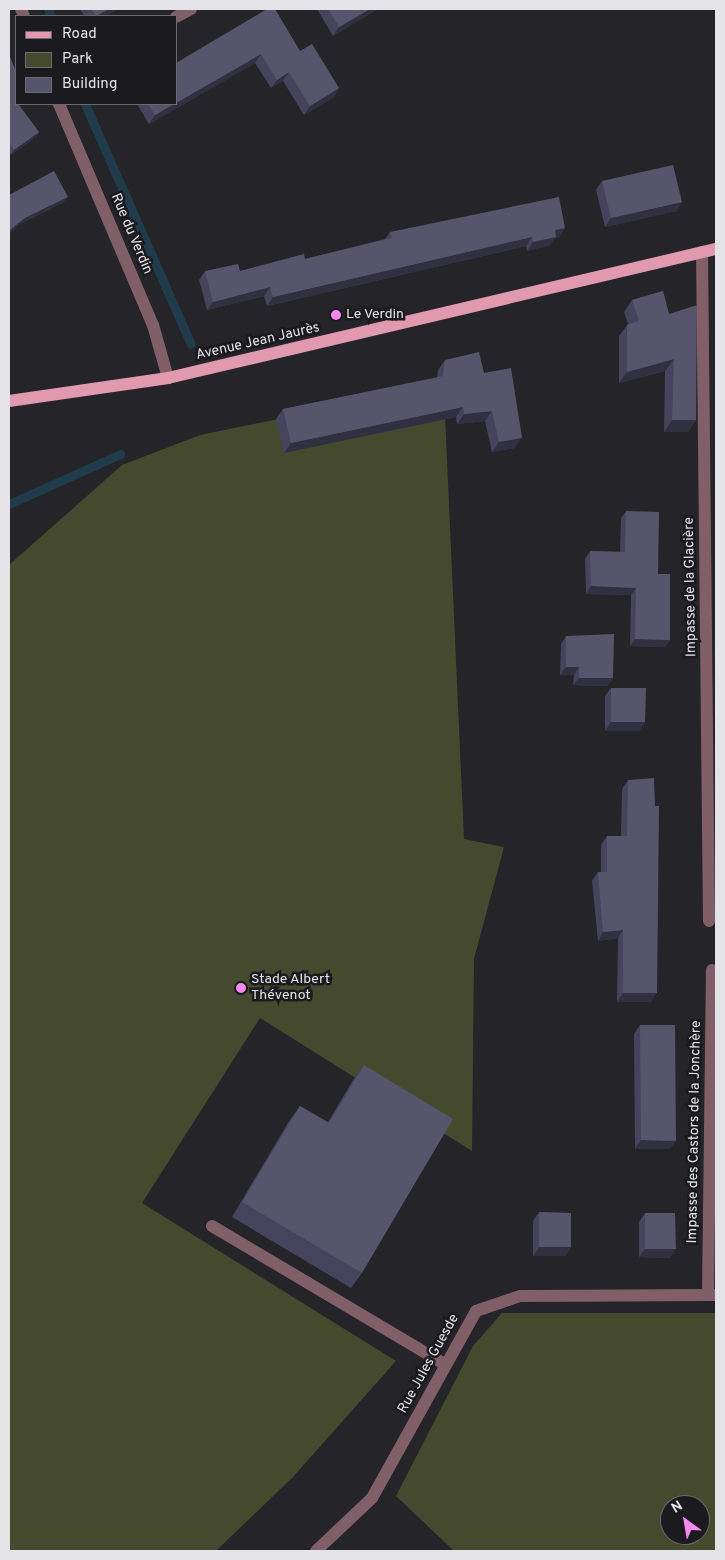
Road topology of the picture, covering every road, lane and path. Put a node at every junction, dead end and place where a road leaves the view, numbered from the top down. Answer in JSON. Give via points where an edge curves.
{"nodes":[{"id":1,"x":191,"y":9,"type":"edge"},
{"id":2,"x":178,"y":17,"type":"edge"},
{"id":3,"x":59,"y":105,"type":"edge"},
{"id":4,"x":716,"y":248,"type":"edge"},
{"id":5,"x":702,"y":252,"type":"junction"},
{"id":6,"x":168,"y":378,"type":"junction"},
{"id":7,"x":9,"y":401,"type":"edge"},
{"id":8,"x":709,"y":921,"type":"dead end"},
{"id":9,"x":712,"y":970,"type":"dead end"},
{"id":10,"x":212,"y":1226,"type":"dead end"},
{"id":11,"x":712,"y":1295,"type":"edge"},
{"id":12,"x":444,"y":1364,"type":"junction"},
{"id":13,"x":316,"y":1551,"type":"edge"}],
"edges":[{"from":1,"to":2,"type":"street"},
{"from":3,"to":6,"type":"street","name":"Rue du Verdin","via":[[153,325]]},
{"from":4,"to":5,"type":"main road","name":"Avenue Jean Jaurès"},
{"from":5,"to":6,"type":"main road","name":"Avenue Jean Jaurès"},
{"from":5,"to":8,"type":"street","name":"Impasse de la Glacière"},
{"from":6,"to":7,"type":"main road","name":"Avenue Jean Jaurès"},
{"from":9,"to":11,"type":"street","name":"Impasse des Castors de la Jonchère"},
{"from":10,"to":12,"type":"street"},
{"from":11,"to":12,"type":"street","name":"Rue Jules Guesde","via":[[520,1296],[476,1311]]},
{"from":12,"to":13,"type":"street","name":"Rue Jules Guesde","via":[[372,1498]]}]}
